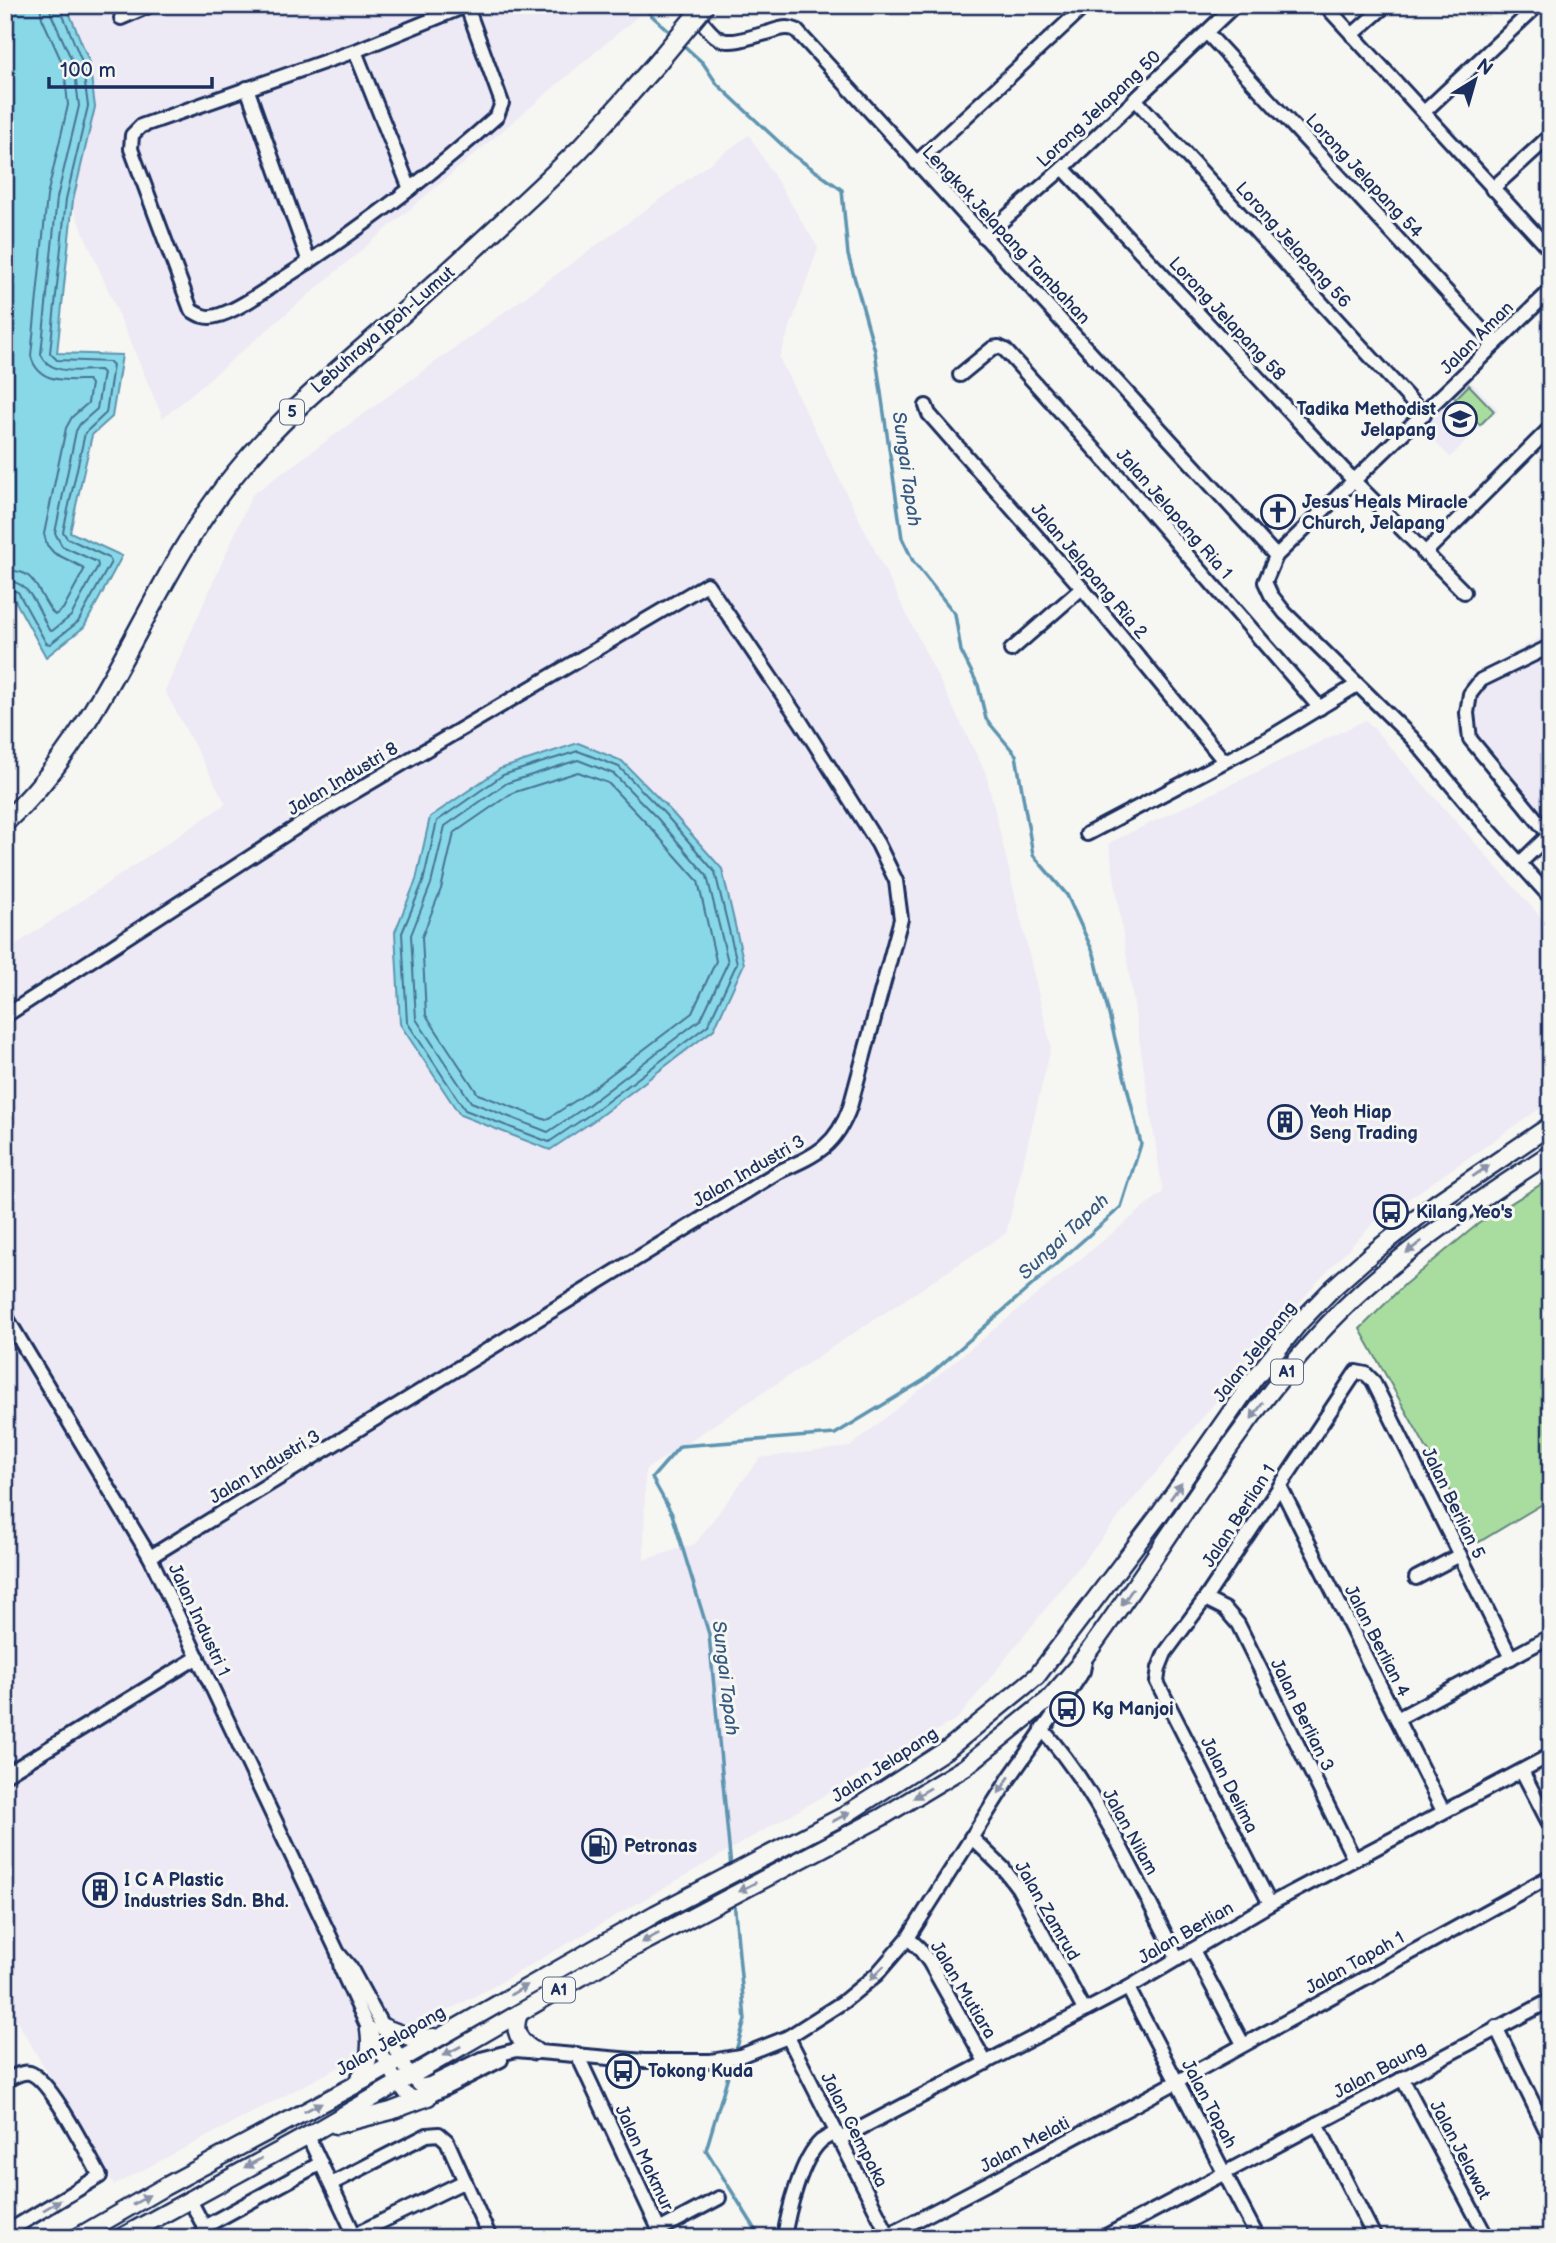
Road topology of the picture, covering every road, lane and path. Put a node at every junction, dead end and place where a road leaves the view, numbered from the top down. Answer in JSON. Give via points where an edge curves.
{"nodes":[{"id":1,"x":151,"y":5,"type":"edge"},
{"id":2,"x":688,"y":5,"type":"edge"},
{"id":3,"x":705,"y":5,"type":"edge"},
{"id":4,"x":1086,"y":5,"type":"edge"},
{"id":5,"x":1235,"y":5,"type":"edge"},
{"id":6,"x":1325,"y":5,"type":"edge"},
{"id":7,"x":1386,"y":5,"type":"edge"},
{"id":8,"x":1538,"y":5,"type":"edge"},
{"id":9,"x":467,"y":6,"type":"edge"},
{"id":10,"x":121,"y":18,"type":"dead end"},
{"id":11,"x":1206,"y":33,"type":"junction"},
{"id":12,"x":1352,"y":35,"type":"junction"},
{"id":13,"x":355,"y":51,"type":"junction"},
{"id":14,"x":247,"y":88,"type":"junction"},
{"id":15,"x":1135,"y":99,"type":"junction"},
{"id":16,"x":1424,"y":112,"type":"junction"},
{"id":17,"x":1551,"y":135,"type":"edge"},
{"id":18,"x":916,"y":163,"type":"junction"},
{"id":19,"x":1063,"y":168,"type":"junction"},
{"id":20,"x":1492,"y":189,"type":"junction"},
{"id":21,"x":410,"y":190,"type":"junction"},
{"id":22,"x":985,"y":237,"type":"junction"},
{"id":23,"x":1551,"y":251,"type":"edge"},
{"id":24,"x":309,"y":262,"type":"junction"},
{"id":25,"x":1551,"y":290,"type":"edge"},
{"id":26,"x":1495,"y":344,"type":"junction"},
{"id":27,"x":960,"y":375,"type":"dead end"},
{"id":28,"x":926,"y":406,"type":"dead end"},
{"id":29,"x":1424,"y":415,"type":"junction"},
{"id":30,"x":1551,"y":427,"type":"edge"},
{"id":31,"x":1355,"y":482,"type":"junction"},
{"id":32,"x":1424,"y":554,"type":"junction"},
{"id":33,"x":1276,"y":555,"type":"junction"},
{"id":34,"x":707,"y":584,"type":"joint"},
{"id":35,"x":1082,"y":588,"type":"junction"},
{"id":36,"x":1464,"y":592,"type":"dead end"},
{"id":37,"x":1551,"y":646,"type":"edge"},
{"id":38,"x":1011,"y":650,"type":"dead end"},
{"id":39,"x":1357,"y":685,"type":"junction"},
{"id":40,"x":1320,"y":708,"type":"junction"},
{"id":41,"x":1224,"y":761,"type":"junction"},
{"id":42,"x":5,"y":822,"type":"edge"},
{"id":43,"x":1087,"y":834,"type":"dead end"},
{"id":44,"x":1550,"y":836,"type":"edge"},
{"id":45,"x":1520,"y":863,"type":"junction"},
{"id":46,"x":1551,"y":898,"type":"edge"},
{"id":47,"x":5,"y":1016,"type":"edge"},
{"id":48,"x":1551,"y":1125,"type":"edge"},
{"id":49,"x":1551,"y":1153,"type":"edge"},
{"id":50,"x":5,"y":1315,"type":"edge"},
{"id":51,"x":1356,"y":1372,"type":"joint"},
{"id":52,"x":1280,"y":1486,"type":"junction"},
{"id":53,"x":1460,"y":1555,"type":"junction"},
{"id":54,"x":150,"y":1557,"type":"junction"},
{"id":55,"x":1416,"y":1578,"type":"dead end"},
{"id":56,"x":1205,"y":1598,"type":"junction"},
{"id":57,"x":1551,"y":1636,"type":"edge"},
{"id":58,"x":1087,"y":1654,"type":"junction"},
{"id":59,"x":198,"y":1657,"type":"junction"},
{"id":60,"x":1511,"y":1658,"type":"junction"},
{"id":61,"x":1037,"y":1676,"type":"junction"},
{"id":62,"x":1157,"y":1682,"type":"joint"},
{"id":63,"x":1398,"y":1720,"type":"junction"},
{"id":64,"x":1017,"y":1725,"type":"junction"},
{"id":65,"x":1042,"y":1729,"type":"junction"},
{"id":66,"x":1551,"y":1755,"type":"edge"},
{"id":67,"x":1522,"y":1771,"type":"junction"},
{"id":68,"x":5,"y":1775,"type":"edge"},
{"id":69,"x":1443,"y":1811,"type":"junction"},
{"id":70,"x":1551,"y":1827,"type":"edge"},
{"id":71,"x":971,"y":1836,"type":"junction"},
{"id":72,"x":1354,"y":1859,"type":"junction"},
{"id":73,"x":1551,"y":1876,"type":"edge"},
{"id":74,"x":1270,"y":1904,"type":"junction"},
{"id":75,"x":908,"y":1938,"type":"junction"},
{"id":76,"x":1193,"y":1951,"type":"junction"},
{"id":77,"x":1178,"y":1959,"type":"junction"},
{"id":78,"x":1128,"y":1987,"type":"junction"},
{"id":79,"x":1551,"y":2000,"type":"edge"},
{"id":80,"x":1084,"y":2010,"type":"junction"},
{"id":81,"x":520,"y":2012,"type":"junction"},
{"id":82,"x":1496,"y":2027,"type":"junction"},
{"id":83,"x":376,"y":2029,"type":"junction"},
{"id":84,"x":439,"y":2036,"type":"junction"},
{"id":85,"x":788,"y":2038,"type":"junction"},
{"id":86,"x":1243,"y":2044,"type":"junction"},
{"id":87,"x":535,"y":2051,"type":"junction"},
{"id":88,"x":576,"y":2054,"type":"junction"},
{"id":89,"x":394,"y":2063,"type":"junction"},
{"id":90,"x":986,"y":2063,"type":"junction"},
{"id":91,"x":403,"y":2078,"type":"junction"},
{"id":92,"x":1402,"y":2078,"type":"junction"},
{"id":93,"x":5,"y":2081,"type":"edge"},
{"id":94,"x":1175,"y":2081,"type":"junction"},
{"id":95,"x":356,"y":2084,"type":"junction"},
{"id":96,"x":428,"y":2097,"type":"junction"},
{"id":97,"x":1546,"y":2118,"type":"edge"},
{"id":98,"x":1317,"y":2124,"type":"junction"},
{"id":99,"x":310,"y":2133,"type":"junction"},
{"id":100,"x":836,"y":2136,"type":"junction"},
{"id":101,"x":1551,"y":2140,"type":"edge"},
{"id":102,"x":321,"y":2163,"type":"junction"},
{"id":103,"x":1226,"y":2173,"type":"junction"},
{"id":104,"x":465,"y":2181,"type":"junction"},
{"id":105,"x":331,"y":2184,"type":"junction"},
{"id":106,"x":189,"y":2199,"type":"junction"},
{"id":107,"x":719,"y":2199,"type":"dead end"},
{"id":108,"x":5,"y":2233,"type":"edge"},
{"id":109,"x":207,"y":2233,"type":"edge"},
{"id":110,"x":661,"y":2234,"type":"edge"},
{"id":111,"x":355,"y":2236,"type":"edge"},
{"id":112,"x":889,"y":2236,"type":"edge"},
{"id":113,"x":76,"y":2238,"type":"edge"},
{"id":114,"x":120,"y":2238,"type":"edge"},
{"id":115,"x":490,"y":2238,"type":"edge"},
{"id":116,"x":784,"y":2238,"type":"edge"},
{"id":117,"x":1102,"y":2238,"type":"edge"},
{"id":118,"x":1258,"y":2238,"type":"edge"},
{"id":119,"x":1375,"y":2238,"type":"edge"},
{"id":120,"x":1487,"y":2238,"type":"edge"}],
"edges":[{"from":1,"to":10,"type":"street"},
{"from":2,"to":18,"type":"street","name":"Lengkok Jelapang Tambahan","via":[[720,41],[732,43],[785,28],[796,30]]},
{"from":3,"to":42,"type":"highway","name":"Lebuhraya Ipoh-Lumut","number":"5","bridge":true,"via":[[580,149],[261,443],[211,504],[86,721],[41,784]]},
{"from":4,"to":18,"type":"street"},
{"from":5,"to":11,"type":"street","name":"Lorong Jelapang 50"},
{"from":6,"to":12,"type":"street"},
{"from":7,"to":12,"type":"street"},
{"from":8,"to":16,"type":"street"},
{"from":9,"to":13,"type":"street"},
{"from":9,"to":21,"type":"street","via":[[501,110]]},
{"from":11,"to":15,"type":"street","name":"Lorong Jelapang 50"},
{"from":11,"to":26,"type":"street","name":"Lorong Jelapang 54"},
{"from":12,"to":16,"type":"street"},
{"from":13,"to":14,"type":"street"},
{"from":13,"to":21,"type":"street"},
{"from":14,"to":24,"type":"street"},
{"from":14,"to":24,"type":"street","via":[[141,126],[132,135],[131,149],[191,310],[202,317],[215,317],[253,298]]},
{"from":15,"to":19,"type":"street","name":"Lorong Jelapang 50"},
{"from":15,"to":29,"type":"street","name":"Lorong Jelapang 56"},
{"from":16,"to":20,"type":"street"},
{"from":17,"to":20,"type":"street"},
{"from":18,"to":22,"type":"street","name":"Lengkok Jelapang Tambahan"},
{"from":19,"to":22,"type":"street","name":"Lorong Jelapang 50"},
{"from":19,"to":31,"type":"street","name":"Lorong Jelapang 58"},
{"from":20,"to":23,"type":"street"},
{"from":21,"to":24,"type":"street"},
{"from":22,"to":33,"type":"street","name":"Lengkok Jelapang Tambahan"},
{"from":25,"to":26,"type":"street","name":"Jalan Aman"},
{"from":26,"to":29,"type":"street","name":"Jalan Aman"},
{"from":27,"to":40,"type":"street","name":"Jalan Jelapang Ria 1","via":[[993,348],[999,347],[1014,360]]},
{"from":28,"to":35,"type":"street","name":"Jalan Jelapang Ria 2"},
{"from":29,"to":31,"type":"street","name":"Jalan Aman"},
{"from":30,"to":32,"type":"street"},
{"from":31,"to":32,"type":"street","name":"Lorong Jelapang 58"},
{"from":31,"to":33,"type":"street","name":"Jalan Aman"},
{"from":32,"to":36,"type":"street","name":"Lorong Jelapang 58"},
{"from":33,"to":39,"type":"street","via":[[1265,582],[1271,595]]},
{"from":34,"to":47,"type":"street","name":"Jalan Industri 8","via":[[312,817]]},
{"from":34,"to":54,"type":"street","name":"Jalan Industri 3","via":[[801,722],[878,844],[896,881],[901,919],[843,1125],[830,1144]]},
{"from":35,"to":38,"type":"street"},
{"from":35,"to":41,"type":"street","name":"Jalan Jelapang Ria 2"},
{"from":37,"to":44,"type":"street","via":[[1481,680],[1470,694],[1467,713],[1470,738]]},
{"from":39,"to":40,"type":"street"},
{"from":39,"to":45,"type":"street","via":[[1412,738]]},
{"from":40,"to":41,"type":"street"},
{"from":41,"to":43,"type":"street"},
{"from":44,"to":45,"type":"street"},
{"from":45,"to":46,"type":"street"},
{"from":61,"to":48,"type":"main road","name":"Jalan Jelapang","number":"A1","one_way":true,"via":[[1299,1323],[1402,1229]]},
{"from":49,"to":58,"type":"main road","number":"A1","one_way":true,"via":[[1418,1244],[1365,1288],[1311,1343],[1261,1405]]},
{"from":50,"to":54,"type":"street","name":"Jalan Industri 1"},
{"from":51,"to":52,"type":"street","name":"Jalan Berlian 1"},
{"from":51,"to":53,"type":"street","name":"Jalan Berlian 5","via":[[1373,1381]]},
{"from":52,"to":56,"type":"street","name":"Jalan Berlian 1"},
{"from":52,"to":63,"type":"street","name":"Jalan Berlian 4"},
{"from":53,"to":55,"type":"street"},
{"from":53,"to":60,"type":"street","name":"Jalan Berlian 5"},
{"from":54,"to":59,"type":"street","name":"Jalan Industri 1"},
{"from":56,"to":62,"type":"street","name":"Jalan Berlian 1","via":[[1165,1653]]},
{"from":56,"to":72,"type":"street","name":"Jalan Berlian 3","via":[[1226,1609],[1238,1624]]},
{"from":57,"to":60,"type":"street"},
{"from":58,"to":61,"type":"main road","via":[[1059,1674]]},
{"from":58,"to":64,"type":"main road","number":"A1","via":[[1048,1700]]},
{"from":58,"to":65,"type":"street","via":[[1083,1671]]},
{"from":59,"to":68,"type":"street"},
{"from":59,"to":83,"type":"street","name":"Jalan Industri 1"},
{"from":60,"to":63,"type":"street"},
{"from":61,"to":64,"type":"main road","via":[[1038,1695]]},
{"from":84,"to":61,"type":"main road","name":"Jalan Jelapang","number":"A1","one_way":true,"via":[[655,1914],[845,1815],[949,1748]]},
{"from":62,"to":74,"type":"street","name":"Jalan Delima"},
{"from":63,"to":69,"type":"street","name":"Jalan Berlian 4"},
{"from":64,"to":81,"type":"main road","number":"A1","one_way":true,"via":[[965,1767],[882,1817]]},
{"from":65,"to":71,"type":"street","one_way":true},
{"from":65,"to":77,"type":"street","name":"Jalan Nilam","via":[[1077,1773]]},
{"from":66,"to":67,"type":"street","name":"Jalan Berlian"},
{"from":67,"to":69,"type":"street","name":"Jalan Berlian"},
{"from":67,"to":70,"type":"street"},
{"from":69,"to":72,"type":"street","name":"Jalan Berlian"},
{"from":71,"to":75,"type":"street"},
{"from":71,"to":80,"type":"street","name":"Jalan Zamrud","via":[[1018,1888]]},
{"from":72,"to":74,"type":"street","name":"Jalan Berlian"},
{"from":73,"to":86,"type":"street","name":"Jalan Tapah 1"},
{"from":74,"to":76,"type":"street","name":"Jalan Berlian"},
{"from":75,"to":85,"type":"street","one_way":true,"via":[[877,1974],[843,2003]]},
{"from":75,"to":90,"type":"street","name":"Jalan Mutiara","via":[[930,1963]]},
{"from":76,"to":77,"type":"street","name":"Jalan Berlian"},
{"from":76,"to":86,"type":"street"},
{"from":77,"to":78,"type":"street","name":"Jalan Berlian"},
{"from":78,"to":80,"type":"street","name":"Jalan Berlian"},
{"from":78,"to":94,"type":"street","name":"Jalan Tapah"},
{"from":79,"to":82,"type":"street","name":"Jalan Baung"},
{"from":80,"to":90,"type":"street","name":"Jalan Berlian"},
{"from":81,"to":87,"type":"main road","via":[[516,2032]]},
{"from":81,"to":91,"type":"main road","number":"A1","one_way":true},
{"from":82,"to":92,"type":"street","name":"Jalan Baung"},
{"from":82,"to":97,"type":"street"},
{"from":83,"to":84,"type":"main road","via":[[412,2038]]},
{"from":83,"to":89,"type":"street","name":"Jalan Industri 1"},
{"from":83,"to":95,"type":"main road"},
{"from":84,"to":89,"type":"main road","name":"Jalan Jelapang","number":"A1"},
{"from":85,"to":88,"type":"street","via":[[740,2056],[711,2061]]},
{"from":85,"to":100,"type":"street","name":"Jalan Cempaka"},
{"from":86,"to":94,"type":"street","name":"Jalan Tapah 1"},
{"from":87,"to":88,"type":"street"},
{"from":87,"to":91,"type":"street","via":[[487,2057],[426,2086]]},
{"from":87,"to":96,"type":"street","via":[[495,2062]]},
{"from":88,"to":110,"type":"street","name":"Jalan Makmur"},
{"from":89,"to":91,"type":"street","name":"Jalan Industri 1"},
{"from":89,"to":95,"type":"main road","name":"Jalan Jelapang","number":"A1"},
{"from":90,"to":100,"type":"street","name":"Jalan Berlian"},
{"from":91,"to":96,"type":"street","via":[[403,2091]]},
{"from":91,"to":99,"type":"main road","number":"A1"},
{"from":92,"to":98,"type":"street","name":"Jalan Baung"},
{"from":92,"to":120,"type":"street","name":"Jalan Jelawat"},
{"from":108,"to":93,"type":"street","one_way":true,"via":[[100,2176],[42,2080],[29,2073]]},
{"from":94,"to":103,"type":"street","name":"Jalan Tapah"},
{"from":94,"to":112,"type":"street","name":"Jalan Melati"},
{"from":113,"to":95,"type":"main road","name":"Jalan Jelapang","number":"A1","one_way":true},
{"from":96,"to":99,"type":"main road"},
{"from":97,"to":101,"type":"street"},
{"from":98,"to":103,"type":"street","name":"Jalan Baung"},
{"from":98,"to":119,"type":"street"},
{"from":99,"to":102,"type":"street"},
{"from":99,"to":106,"type":"main road","number":"A1","one_way":true},
{"from":100,"to":112,"type":"street","name":"Jalan Cempaka"},
{"from":100,"to":116,"type":"street","name":"Jalan Berlian","via":[[821,2140],[807,2160]]},
{"from":102,"to":105,"type":"street"},
{"from":102,"to":109,"type":"street"},
{"from":103,"to":117,"type":"street","name":"Jalan Baung"},
{"from":103,"to":118,"type":"street","name":"Jalan Tapah"},
{"from":104,"to":105,"type":"street","via":[[447,2141],[439,2134],[427,2135]]},
{"from":104,"to":111,"type":"street"},
{"from":104,"to":115,"type":"street"},
{"from":105,"to":111,"type":"street"},
{"from":106,"to":109,"type":"street"},
{"from":106,"to":114,"type":"main road","number":"A1"},
{"from":107,"to":110,"type":"street"}]}
